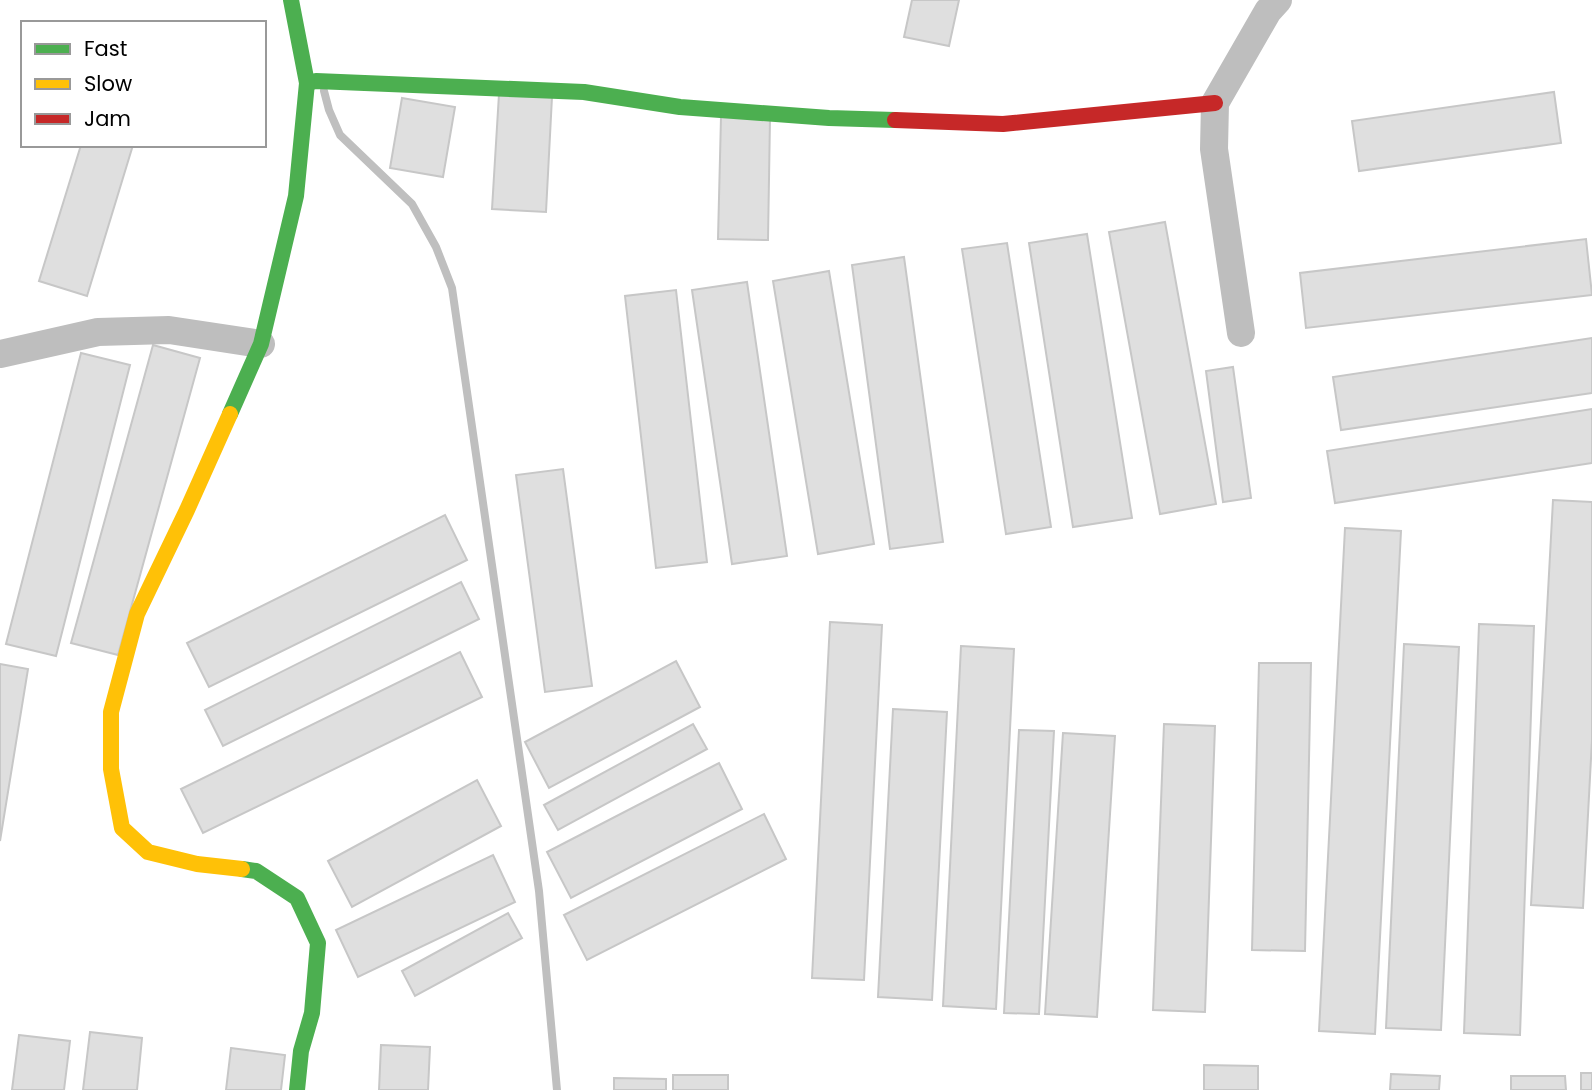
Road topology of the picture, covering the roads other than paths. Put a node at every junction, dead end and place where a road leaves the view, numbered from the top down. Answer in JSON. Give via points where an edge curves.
{"nodes":[{"id":1,"x":291,"y":0,"type":"edge"},
{"id":2,"x":1278,"y":0,"type":"edge"},
{"id":3,"x":312,"y":82,"type":"junction"},
{"id":4,"x":1215,"y":103,"type":"junction"},
{"id":5,"x":1241,"y":333,"type":"dead end"},
{"id":6,"x":261,"y":344,"type":"junction"},
{"id":7,"x":0,"y":354,"type":"edge"},
{"id":8,"x":296,"y":1090,"type":"edge"}],
"edges":[{"from":1,"to":3,"type":"street"},
{"from":2,"to":4,"type":"street"},
{"from":3,"to":4,"type":"street","via":[[556,90],[680,107],[1003,124]]},
{"from":3,"to":6,"type":"street","via":[[296,195]]},
{"from":4,"to":5,"type":"street","via":[[1214,149]]},
{"from":6,"to":7,"type":"street","via":[[169,330],[97,332]]},
{"from":6,"to":8,"type":"street","via":[[137,614],[111,712],[111,769],[122,828],[148,852],[256,871],[296,898],[318,943],[312,1013]]}]}
